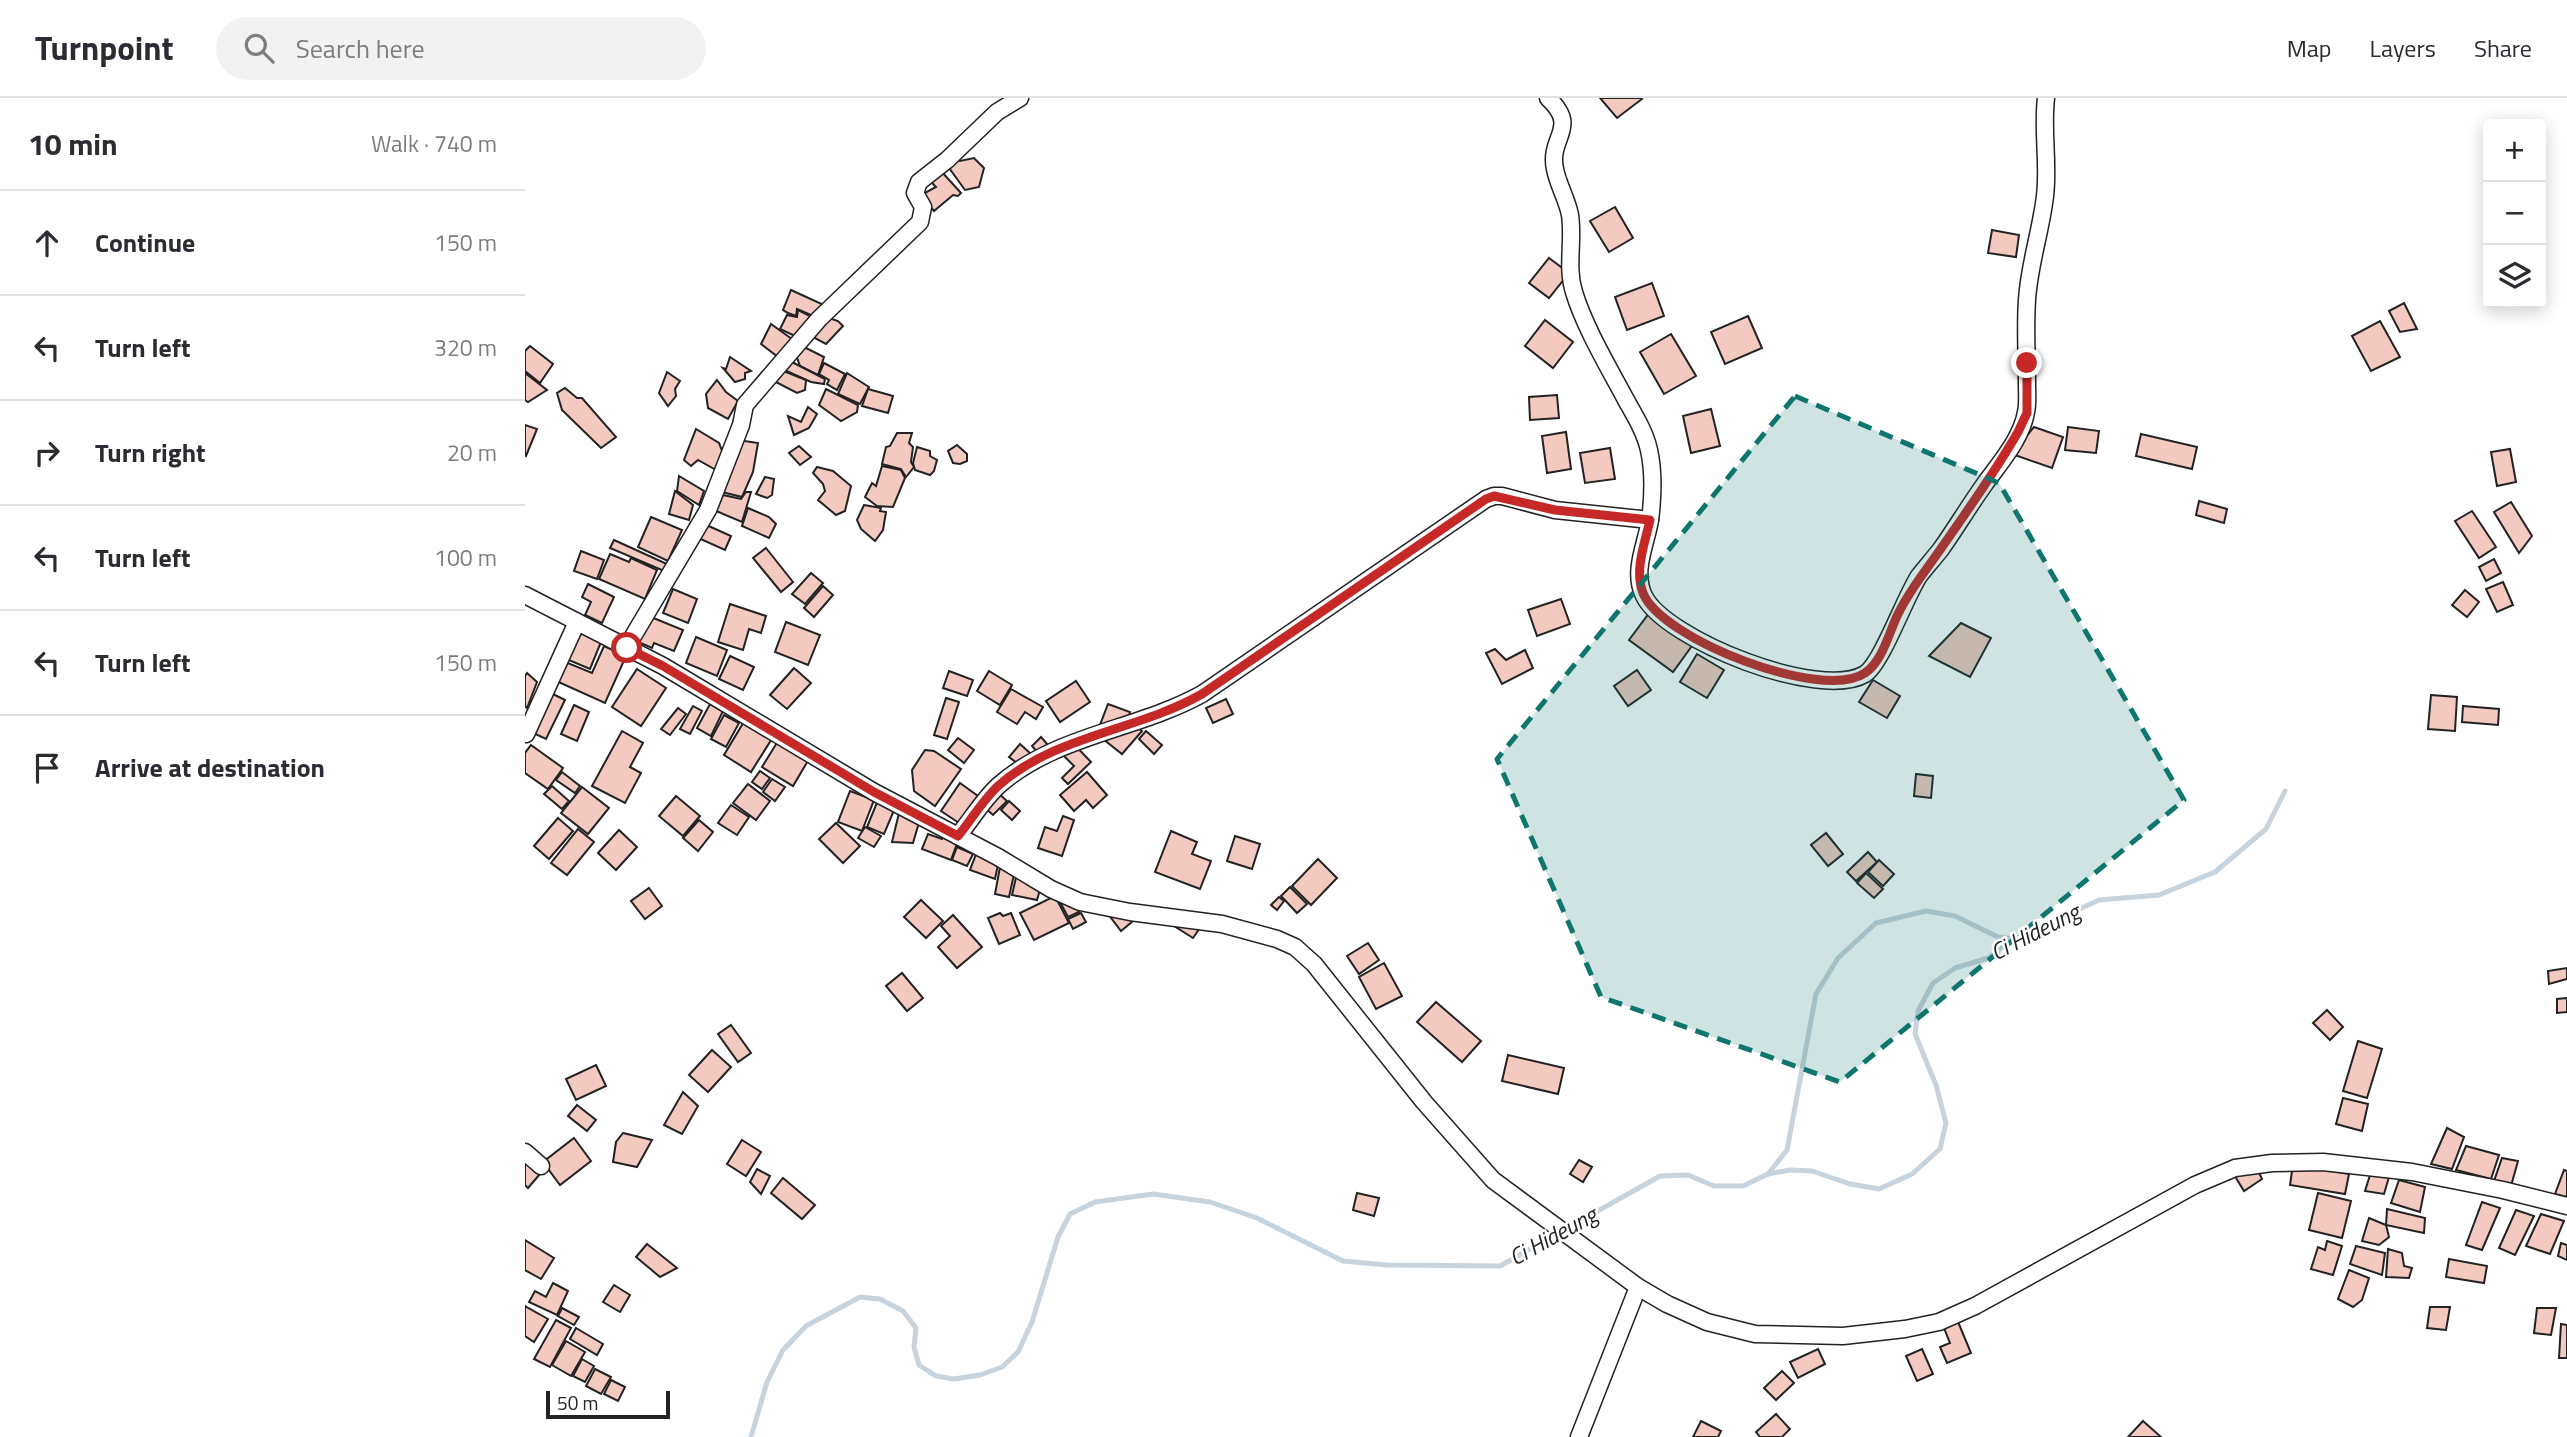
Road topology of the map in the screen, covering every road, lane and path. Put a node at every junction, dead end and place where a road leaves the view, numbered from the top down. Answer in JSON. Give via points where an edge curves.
{"nodes":[{"id":1,"x":1020,"y":98,"type":"edge"},
{"id":2,"x":1548,"y":98,"type":"edge"},
{"id":3,"x":2046,"y":98,"type":"edge"},
{"id":4,"x":1650,"y":520,"type":"junction"},
{"id":5,"x":525,"y":595,"type":"edge"},
{"id":6,"x":577,"y":622,"type":"junction"},
{"id":7,"x":627,"y":648,"type":"junction"},
{"id":8,"x":526,"y":734,"type":"edge"},
{"id":9,"x":958,"y":836,"type":"junction"},
{"id":10,"x":525,"y":1152,"type":"edge"},
{"id":11,"x":541,"y":1166,"type":"dead end"},
{"id":12,"x":2567,"y":1206,"type":"edge"},
{"id":13,"x":1638,"y":1287,"type":"junction"},
{"id":14,"x":1579,"y":1437,"type":"edge"}],
"edges":[{"from":1,"to":7,"type":"street","via":[[997,112],[919,182],[915,193],[923,207],[920,222],[819,319],[745,405],[708,510]]},
{"from":2,"to":4,"type":"street","via":[[1562,114],[1554,163],[1569,214],[1574,293],[1649,447],[1653,480]]},
{"from":3,"to":4,"type":"street","via":[[2045,195],[2027,300],[2027,413],[2001,461],[1919,577],[1869,671],[1841,680],[1784,674],[1727,655],[1674,625],[1653,609],[1640,581]]},
{"from":4,"to":9,"type":"street","via":[[1555,510],[1502,496],[1486,499],[1202,694],[1030,764],[999,785]]},
{"from":5,"to":6,"type":"street"},
{"from":6,"to":7,"type":"street"},
{"from":6,"to":8,"type":"street"},
{"from":7,"to":9,"type":"street"},
{"from":9,"to":13,"type":"street","via":[[1080,902],[1222,925],[1295,947],[1493,1180]]},
{"from":10,"to":11,"type":"street"},
{"from":12,"to":13,"type":"street","via":[[2411,1172],[2323,1162],[2273,1163],[2235,1168],[2195,1185],[1975,1306],[1939,1322],[1905,1329],[1843,1336],[1755,1334],[1707,1322]]},
{"from":13,"to":14,"type":"street"}]}
